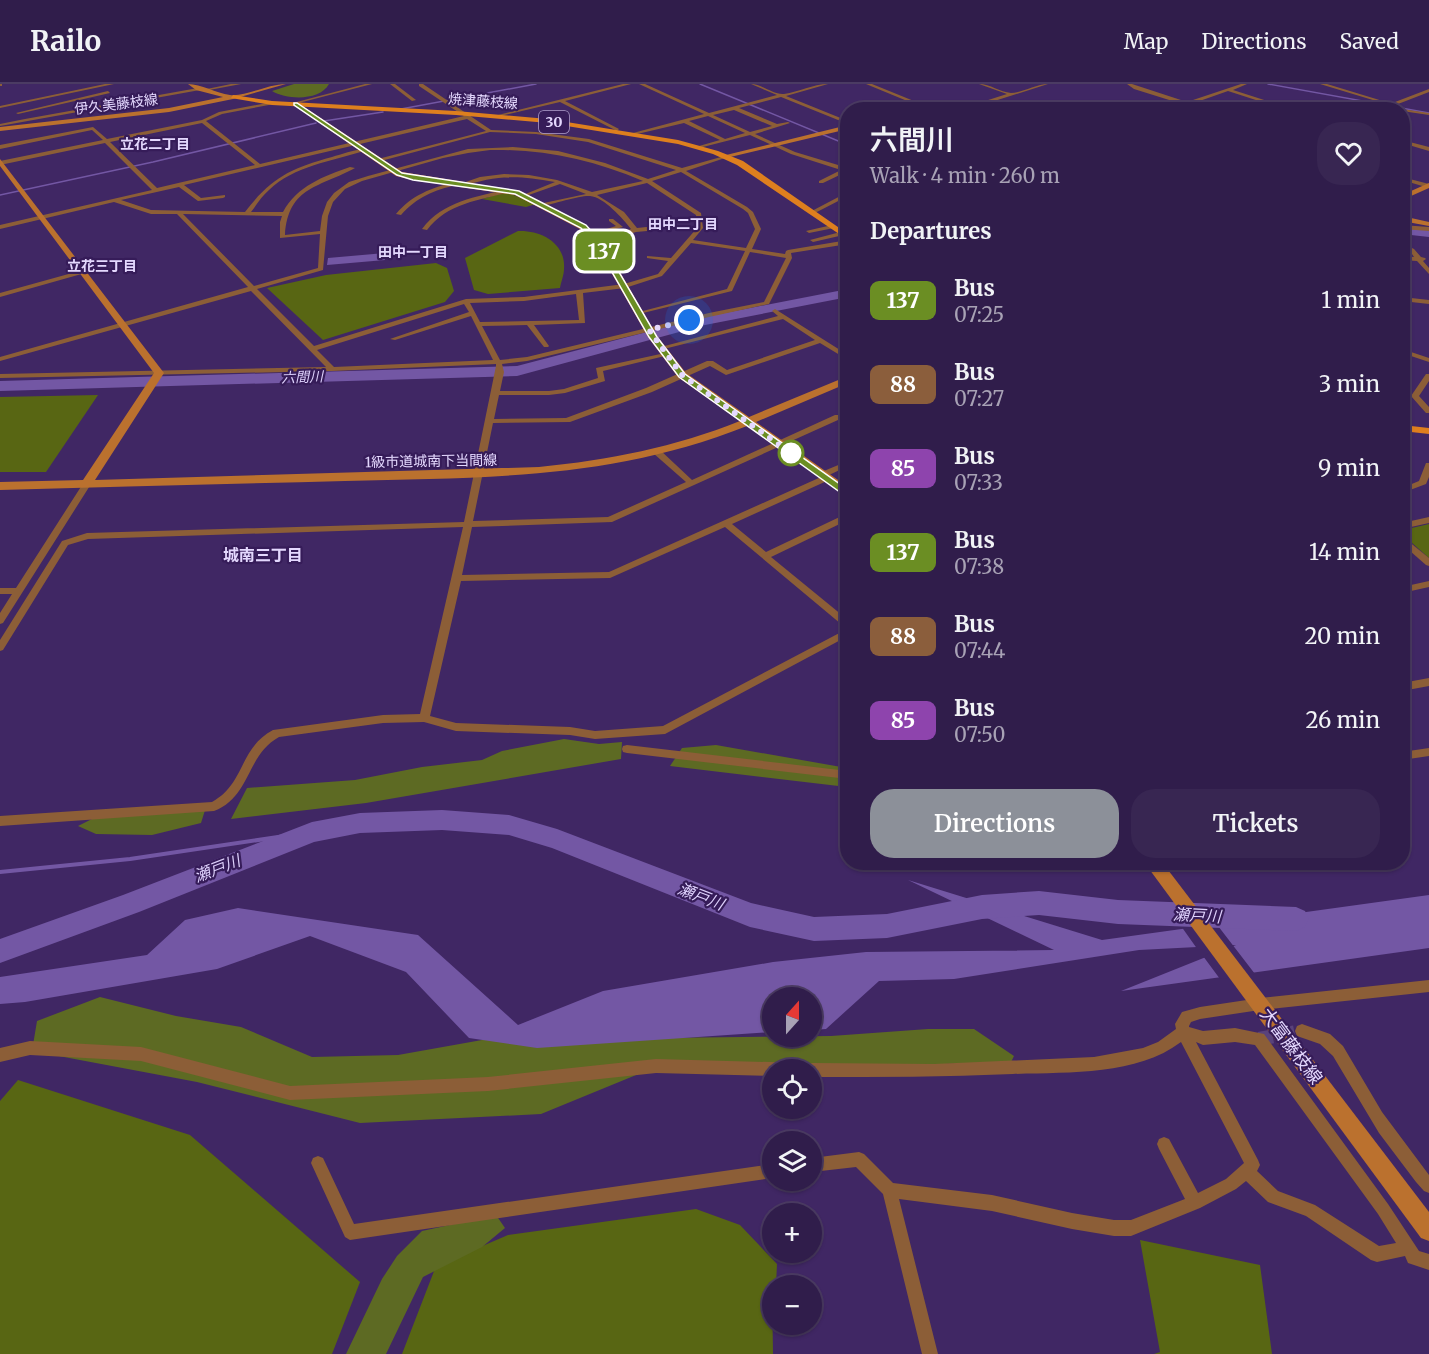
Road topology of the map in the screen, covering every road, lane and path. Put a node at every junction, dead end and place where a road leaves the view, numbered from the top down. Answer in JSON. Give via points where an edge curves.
{"nodes":[{"id":1,"x":80,"y":84,"type":"edge"},
{"id":2,"x":112,"y":84,"type":"edge"},
{"id":3,"x":191,"y":84,"type":"edge"},
{"id":4,"x":239,"y":84,"type":"edge"},
{"id":5,"x":284,"y":84,"type":"edge"},
{"id":6,"x":339,"y":84,"type":"edge"},
{"id":7,"x":370,"y":84,"type":"edge"},
{"id":8,"x":392,"y":84,"type":"edge"},
{"id":9,"x":427,"y":84,"type":"edge"},
{"id":10,"x":629,"y":84,"type":"edge"},
{"id":11,"x":641,"y":84,"type":"edge"},
{"id":12,"x":753,"y":84,"type":"edge"},
{"id":13,"x":826,"y":84,"type":"edge"},
{"id":14,"x":868,"y":84,"type":"edge"},
{"id":15,"x":981,"y":84,"type":"edge"},
{"id":16,"x":1046,"y":84,"type":"edge"},
{"id":17,"x":1129,"y":84,"type":"edge"},
{"id":18,"x":1245,"y":84,"type":"edge"},
{"id":19,"x":1322,"y":84,"type":"edge"},
{"id":20,"x":421,"y":85,"type":"edge"},
{"id":21,"x":104,"y":86,"type":"edge"},
{"id":22,"x":201,"y":89,"type":"junction"},
{"id":23,"x":400,"y":89,"type":"junction"},
{"id":24,"x":1228,"y":90,"type":"junction"},
{"id":25,"x":1429,"y":90,"type":"edge"},
{"id":26,"x":140,"y":91,"type":"dead end"},
{"id":27,"x":334,"y":92,"type":"junction"},
{"id":28,"x":1011,"y":94,"type":"junction"},
{"id":29,"x":781,"y":96,"type":"junction"},
{"id":30,"x":233,"y":97,"type":"junction"},
{"id":31,"x":147,"y":98,"type":"junction"},
{"id":32,"x":2,"y":100,"type":"edge"},
{"id":33,"x":414,"y":100,"type":"dead end"},
{"id":34,"x":560,"y":100,"type":"junction"},
{"id":35,"x":914,"y":102,"type":"edge"},
{"id":36,"x":985,"y":102,"type":"edge"},
{"id":37,"x":1183,"y":102,"type":"edge"},
{"id":38,"x":1189,"y":102,"type":"edge"},
{"id":39,"x":1268,"y":102,"type":"edge"},
{"id":40,"x":1378,"y":102,"type":"edge"},
{"id":41,"x":1399,"y":102,"type":"edge"},
{"id":42,"x":272,"y":103,"type":"junction"},
{"id":43,"x":293,"y":104,"type":"junction"},
{"id":44,"x":10,"y":105,"type":"junction"},
{"id":45,"x":0,"y":107,"type":"edge"},
{"id":46,"x":734,"y":108,"type":"junction"},
{"id":47,"x":1410,"y":111,"type":"edge"},
{"id":48,"x":18,"y":113,"type":"junction"},
{"id":49,"x":1429,"y":114,"type":"edge"},
{"id":50,"x":709,"y":115,"type":"junction"},
{"id":51,"x":469,"y":116,"type":"junction"},
{"id":52,"x":492,"y":117,"type":"junction"},
{"id":53,"x":25,"y":120,"type":"junction"},
{"id":54,"x":203,"y":121,"type":"junction"},
{"id":55,"x":684,"y":122,"type":"junction"},
{"id":56,"x":788,"y":123,"type":"dead end"},
{"id":57,"x":840,"y":123,"type":"edge"},
{"id":58,"x":777,"y":126,"type":"junction"},
{"id":59,"x":0,"y":127,"type":"edge"},
{"id":60,"x":840,"y":127,"type":"edge"},
{"id":61,"x":617,"y":130,"type":"junction"},
{"id":62,"x":490,"y":131,"type":"junction"},
{"id":63,"x":635,"y":134,"type":"junction"},
{"id":64,"x":750,"y":134,"type":"junction"},
{"id":65,"x":106,"y":141,"type":"junction"},
{"id":66,"x":725,"y":141,"type":"junction"},
{"id":67,"x":1410,"y":143,"type":"edge"},
{"id":68,"x":353,"y":144,"type":"junction"},
{"id":69,"x":773,"y":144,"type":"junction"},
{"id":70,"x":0,"y":147,"type":"edge"},
{"id":71,"x":701,"y":147,"type":"junction"},
{"id":72,"x":1429,"y":149,"type":"edge"},
{"id":73,"x":362,"y":150,"type":"junction"},
{"id":74,"x":726,"y":156,"type":"junction"},
{"id":75,"x":377,"y":160,"type":"junction"},
{"id":76,"x":0,"y":162,"type":"edge"},
{"id":77,"x":259,"y":166,"type":"junction"},
{"id":78,"x":352,"y":168,"type":"dead end"},
{"id":79,"x":840,"y":168,"type":"edge"},
{"id":80,"x":681,"y":170,"type":"junction"},
{"id":81,"x":393,"y":171,"type":"junction"},
{"id":82,"x":840,"y":173,"type":"edge"},
{"id":83,"x":1410,"y":180,"type":"edge"},
{"id":84,"x":648,"y":181,"type":"junction"},
{"id":85,"x":821,"y":182,"type":"dead end"},
{"id":86,"x":558,"y":183,"type":"junction"},
{"id":87,"x":180,"y":185,"type":"junction"},
{"id":88,"x":460,"y":185,"type":"junction"},
{"id":89,"x":1428,"y":186,"type":"edge"},
{"id":90,"x":156,"y":190,"type":"junction"},
{"id":91,"x":508,"y":191,"type":"junction"},
{"id":92,"x":592,"y":194,"type":"junction"},
{"id":93,"x":1410,"y":194,"type":"edge"},
{"id":94,"x":223,"y":196,"type":"dead end"},
{"id":95,"x":525,"y":196,"type":"junction"},
{"id":96,"x":840,"y":198,"type":"edge"},
{"id":97,"x":114,"y":200,"type":"junction"},
{"id":98,"x":475,"y":200,"type":"junction"},
{"id":99,"x":542,"y":204,"type":"junction"},
{"id":100,"x":178,"y":212,"type":"junction"},
{"id":101,"x":248,"y":212,"type":"junction"},
{"id":102,"x":811,"y":213,"type":"junction"},
{"id":103,"x":285,"y":214,"type":"junction"},
{"id":104,"x":399,"y":214,"type":"dead end"},
{"id":105,"x":41,"y":218,"type":"junction"},
{"id":106,"x":661,"y":219,"type":"dead end"},
{"id":107,"x":611,"y":220,"type":"dead end"},
{"id":108,"x":1410,"y":220,"type":"edge"},
{"id":109,"x":1429,"y":224,"type":"edge"},
{"id":110,"x":0,"y":227,"type":"edge"},
{"id":111,"x":832,"y":227,"type":"junction"},
{"id":112,"x":1410,"y":227,"type":"edge"},
{"id":113,"x":425,"y":229,"type":"dead end"},
{"id":114,"x":1429,"y":229,"type":"edge"},
{"id":115,"x":635,"y":230,"type":"junction"},
{"id":116,"x":809,"y":231,"type":"dead end"},
{"id":117,"x":323,"y":232,"type":"junction"},
{"id":118,"x":840,"y":233,"type":"edge"},
{"id":119,"x":593,"y":235,"type":"junction"},
{"id":120,"x":840,"y":238,"type":"edge"},
{"id":121,"x":840,"y":239,"type":"edge"},
{"id":122,"x":813,"y":240,"type":"dead end"},
{"id":123,"x":690,"y":241,"type":"junction"},
{"id":124,"x":599,"y":243,"type":"junction"},
{"id":125,"x":1410,"y":249,"type":"edge"},
{"id":126,"x":748,"y":250,"type":"junction"},
{"id":127,"x":649,"y":256,"type":"dead end"},
{"id":128,"x":788,"y":256,"type":"junction"},
{"id":129,"x":1410,"y":258,"type":"edge"},
{"id":130,"x":1419,"y":259,"type":"junction"},
{"id":131,"x":673,"y":260,"type":"junction"},
{"id":132,"x":1429,"y":260,"type":"edge"},
{"id":133,"x":82,"y":272,"type":"junction"},
{"id":134,"x":1429,"y":272,"type":"edge"},
{"id":135,"x":625,"y":286,"type":"junction"},
{"id":136,"x":255,"y":288,"type":"junction"},
{"id":137,"x":579,"y":291,"type":"junction"},
{"id":138,"x":0,"y":295,"type":"edge"},
{"id":139,"x":1410,"y":300,"type":"edge"},
{"id":140,"x":466,"y":301,"type":"junction"},
{"id":141,"x":1429,"y":302,"type":"edge"},
{"id":142,"x":775,"y":311,"type":"dead end"},
{"id":143,"x":473,"y":313,"type":"junction"},
{"id":144,"x":641,"y":313,"type":"junction"},
{"id":145,"x":783,"y":317,"type":"junction"},
{"id":146,"x":529,"y":323,"type":"junction"},
{"id":147,"x":480,"y":324,"type":"junction"},
{"id":148,"x":123,"y":325,"type":"junction"},
{"id":149,"x":651,"y":333,"type":"junction"},
{"id":150,"x":393,"y":339,"type":"dead end"},
{"id":151,"x":819,"y":341,"type":"junction"},
{"id":152,"x":546,"y":346,"type":"dead end"},
{"id":153,"x":313,"y":349,"type":"junction"},
{"id":154,"x":662,"y":351,"type":"junction"},
{"id":155,"x":840,"y":353,"type":"edge"},
{"id":156,"x":1410,"y":354,"type":"edge"},
{"id":157,"x":0,"y":359,"type":"edge"},
{"id":158,"x":1429,"y":360,"type":"edge"},
{"id":159,"x":500,"y":367,"type":"junction"},
{"id":160,"x":333,"y":369,"type":"junction"},
{"id":161,"x":682,"y":375,"type":"junction"},
{"id":162,"x":0,"y":376,"type":"edge"},
{"id":163,"x":1429,"y":376,"type":"edge"},
{"id":164,"x":157,"y":377,"type":"junction"},
{"id":165,"x":840,"y":382,"type":"edge"},
{"id":166,"x":496,"y":393,"type":"junction"},
{"id":167,"x":1429,"y":411,"type":"edge"},
{"id":168,"x":840,"y":418,"type":"edge"},
{"id":169,"x":490,"y":421,"type":"junction"},
{"id":170,"x":746,"y":422,"type":"junction"},
{"id":171,"x":1410,"y":429,"type":"edge"},
{"id":172,"x":1429,"y":431,"type":"edge"},
{"id":173,"x":778,"y":444,"type":"junction"},
{"id":174,"x":656,"y":451,"type":"junction"},
{"id":175,"x":840,"y":468,"type":"edge"},
{"id":176,"x":1429,"y":468,"type":"edge"},
{"id":177,"x":478,"y":474,"type":"junction"},
{"id":178,"x":824,"y":477,"type":"junction"},
{"id":179,"x":691,"y":483,"type":"junction"},
{"id":180,"x":87,"y":484,"type":"junction"},
{"id":181,"x":0,"y":486,"type":"edge"},
{"id":182,"x":1410,"y":487,"type":"edge"},
{"id":183,"x":840,"y":488,"type":"edge"},
{"id":184,"x":840,"y":520,"type":"edge"},
{"id":185,"x":1429,"y":520,"type":"edge"},
{"id":186,"x":726,"y":523,"type":"junction"},
{"id":187,"x":1410,"y":524,"type":"edge"},
{"id":188,"x":468,"y":525,"type":"junction"},
{"id":189,"x":1410,"y":546,"type":"edge"},
{"id":190,"x":765,"y":556,"type":"junction"},
{"id":191,"x":1429,"y":562,"type":"edge"},
{"id":192,"x":457,"y":578,"type":"junction"},
{"id":193,"x":1429,"y":584,"type":"edge"},
{"id":194,"x":1410,"y":588,"type":"edge"},
{"id":195,"x":0,"y":591,"type":"edge"},
{"id":196,"x":19,"y":591,"type":"junction"},
{"id":197,"x":840,"y":619,"type":"edge"},
{"id":198,"x":0,"y":621,"type":"edge"},
{"id":199,"x":840,"y":636,"type":"edge"},
{"id":200,"x":0,"y":648,"type":"edge"},
{"id":201,"x":1429,"y":682,"type":"edge"},
{"id":202,"x":1410,"y":686,"type":"edge"},
{"id":203,"x":424,"y":718,"type":"junction"},
{"id":204,"x":627,"y":749,"type":"dead end"},
{"id":205,"x":1429,"y":752,"type":"edge"},
{"id":206,"x":1410,"y":755,"type":"edge"},
{"id":207,"x":840,"y":774,"type":"edge"},
{"id":208,"x":0,"y":821,"type":"edge"},
{"id":209,"x":1158,"y":870,"type":"edge"},
{"id":210,"x":1429,"y":986,"type":"edge"},
{"id":211,"x":1255,"y":998,"type":"junction"},
{"id":212,"x":1302,"y":1031,"type":"tunnel mouth"},
{"id":213,"x":1183,"y":1032,"type":"junction"},
{"id":214,"x":0,"y":1055,"type":"edge"},
{"id":215,"x":762,"y":1069,"type":"edge"},
{"id":216,"x":822,"y":1070,"type":"edge"},
{"id":217,"x":1164,"y":1144,"type":"dead end"},
{"id":218,"x":318,"y":1163,"type":"dead end"},
{"id":219,"x":822,"y":1164,"type":"edge"},
{"id":220,"x":1246,"y":1171,"type":"junction"},
{"id":221,"x":762,"y":1172,"type":"edge"},
{"id":222,"x":1429,"y":1186,"type":"edge"},
{"id":223,"x":889,"y":1190,"type":"junction"},
{"id":224,"x":1195,"y":1203,"type":"junction"},
{"id":225,"x":1429,"y":1230,"type":"edge"},
{"id":226,"x":1408,"y":1248,"type":"junction"},
{"id":227,"x":1429,"y":1262,"type":"edge"},
{"id":228,"x":930,"y":1354,"type":"edge"}],
"edges":[{"from":1,"to":32,"type":"street"},
{"from":2,"to":21,"type":"street"},
{"from":3,"to":22,"type":"main road","name":"伊久美藤枝線"},
{"from":4,"to":22,"type":"street"},
{"from":5,"to":30,"type":"main road","name":"伊久美藤枝線"},
{"from":6,"to":27,"type":"street","via":[[328,90]]},
{"from":7,"to":27,"type":"street"},
{"from":8,"to":23,"type":"street"},
{"from":9,"to":20,"type":"street"},
{"from":10,"to":34,"type":"street"},
{"from":11,"to":50,"type":"street"},
{"from":12,"to":29,"type":"street"},
{"from":13,"to":29,"type":"street"},
{"from":14,"to":35,"type":"street"},
{"from":15,"to":28,"type":"street"},
{"from":16,"to":28,"type":"street"},
{"from":17,"to":37,"type":"street"},
{"from":18,"to":24,"type":"street"},
{"from":19,"to":40,"type":"street"},
{"from":20,"to":23,"type":"street"},
{"from":20,"to":51,"type":"street"},
{"from":21,"to":44,"type":"street"},
{"from":21,"to":48,"type":"street","via":[[110,92]]},
{"from":22,"to":30,"type":"main road","name":"伊久美藤枝線"},
{"from":22,"to":31,"type":"street"},
{"from":23,"to":33,"type":"street"},
{"from":24,"to":38,"type":"street"},
{"from":24,"to":39,"type":"street"},
{"from":25,"to":41,"type":"street"},
{"from":26,"to":31,"type":"street"},
{"from":27,"to":43,"type":"street"},
{"from":28,"to":36,"type":"street"},
{"from":29,"to":46,"type":"street"},
{"from":29,"to":57,"type":"street"},
{"from":30,"to":42,"type":"main road","name":"焼津藤枝線","number":"30"},
{"from":30,"to":59,"type":"main road","name":"伊久美藤枝線","via":[[138,114]]},
{"from":31,"to":53,"type":"street"},
{"from":32,"to":44,"type":"street"},
{"from":34,"to":52,"type":"street"},
{"from":34,"to":61,"type":"street"},
{"from":42,"to":43,"type":"main road","name":"焼津藤枝線","number":"30"},
{"from":42,"to":54,"type":"street","via":[[221,113]]},
{"from":43,"to":51,"type":"main road","name":"焼津藤枝線","number":"30"},
{"from":43,"to":68,"type":"main road"},
{"from":44,"to":45,"type":"street"},
{"from":44,"to":48,"type":"street"},
{"from":46,"to":50,"type":"street"},
{"from":46,"to":58,"type":"street"},
{"from":47,"to":49,"type":"street"},
{"from":48,"to":53,"type":"street"},
{"from":50,"to":55,"type":"street"},
{"from":50,"to":64,"type":"street"},
{"from":51,"to":52,"type":"main road","name":"焼津藤枝線","number":"30"},
{"from":51,"to":62,"type":"street"},
{"from":51,"to":68,"type":"street"},
{"from":52,"to":61,"type":"main road","name":"焼津藤枝線","number":"30"},
{"from":53,"to":59,"type":"street"},
{"from":54,"to":65,"type":"street"},
{"from":54,"to":77,"type":"street"},
{"from":55,"to":63,"type":"street"},
{"from":55,"to":66,"type":"street"},
{"from":56,"to":58,"type":"street"},
{"from":58,"to":64,"type":"street"},
{"from":60,"to":69,"type":"main road"},
{"from":61,"to":63,"type":"main road","name":"焼津藤枝線","number":"30"},
{"from":62,"to":75,"type":"street"},
{"from":62,"to":80,"type":"street","via":[[589,141]]},
{"from":63,"to":71,"type":"main road","name":"焼津藤枝線","number":"30"},
{"from":64,"to":66,"type":"street"},
{"from":64,"to":69,"type":"street"},
{"from":65,"to":70,"type":"street","via":[[93,128]]},
{"from":65,"to":76,"type":"street"},
{"from":65,"to":90,"type":"street"},
{"from":66,"to":71,"type":"street"},
{"from":67,"to":72,"type":"street"},
{"from":68,"to":73,"type":"main road"},
{"from":68,"to":77,"type":"street"},
{"from":69,"to":74,"type":"main road"},
{"from":69,"to":79,"type":"street"},
{"from":71,"to":74,"type":"main road","name":"焼津藤枝線","number":"30"},
{"from":73,"to":75,"type":"main road"},
{"from":73,"to":101,"type":"street","via":[[282,178]]},
{"from":74,"to":80,"type":"street"},
{"from":74,"to":102,"type":"main road","name":"焼津藤枝線","number":"30"},
{"from":75,"to":81,"type":"main road"},
{"from":76,"to":105,"type":"main road"},
{"from":77,"to":87,"type":"street"},
{"from":78,"to":103,"type":"street","via":[[309,186]]},
{"from":80,"to":84,"type":"street"},
{"from":80,"to":126,"type":"street","via":[[750,212],[758,229]]},
{"from":81,"to":84,"type":"street","via":[[469,151],[528,150],[568,154]]},
{"from":81,"to":88,"type":"main road"},
{"from":81,"to":117,"type":"street","via":[[360,179],[336,194],[327,208]]},
{"from":82,"to":85,"type":"street"},
{"from":83,"to":89,"type":"street"},
{"from":84,"to":92,"type":"street"},
{"from":84,"to":123,"type":"street","via":[[699,214],[700,228]]},
{"from":86,"to":88,"type":"street","via":[[509,174]]},
{"from":86,"to":92,"type":"street"},
{"from":86,"to":95,"type":"street"},
{"from":87,"to":90,"type":"street"},
{"from":87,"to":94,"type":"street","via":[[200,200]]},
{"from":88,"to":91,"type":"main road"},
{"from":88,"to":98,"type":"street"},
{"from":88,"to":104,"type":"street","via":[[421,194]]},
{"from":89,"to":93,"type":"main road"},
{"from":90,"to":97,"type":"street"},
{"from":91,"to":95,"type":"main road"},
{"from":91,"to":98,"type":"street"},
{"from":92,"to":99,"type":"street"},
{"from":92,"to":115,"type":"street","via":[[628,216]]},
{"from":95,"to":99,"type":"main road"},
{"from":96,"to":102,"type":"street"},
{"from":97,"to":100,"type":"street","via":[[146,211]]},
{"from":97,"to":105,"type":"street"},
{"from":98,"to":113,"type":"street","via":[[437,213]]},
{"from":99,"to":119,"type":"main road"},
{"from":100,"to":101,"type":"street"},
{"from":100,"to":136,"type":"street"},
{"from":101,"to":103,"type":"street"},
{"from":102,"to":111,"type":"main road","name":"焼津藤枝線","number":"30"},
{"from":103,"to":117,"type":"street","via":[[282,237]]},
{"from":105,"to":110,"type":"street"},
{"from":105,"to":133,"type":"main road"},
{"from":106,"to":115,"type":"street","via":[[658,228]]},
{"from":107,"to":119,"type":"street","via":[[620,226]]},
{"from":108,"to":109,"type":"main road"},
{"from":111,"to":116,"type":"street"},
{"from":111,"to":118,"type":"main road","name":"焼津藤枝線","number":"30"},
{"from":112,"to":114,"type":"street"},
{"from":115,"to":124,"type":"street"},
{"from":117,"to":136,"type":"street","via":[[321,269]]},
{"from":119,"to":124,"type":"main road"},
{"from":120,"to":122,"type":"street"},
{"from":121,"to":128,"type":"street","via":[[788,252]]},
{"from":123,"to":126,"type":"street"},
{"from":123,"to":131,"type":"street"},
{"from":124,"to":135,"type":"main road"},
{"from":125,"to":130,"type":"street"},
{"from":126,"to":128,"type":"street"},
{"from":126,"to":144,"type":"street","via":[[730,290]]},
{"from":127,"to":131,"type":"street"},
{"from":128,"to":149,"type":"street","via":[[767,303]]},
{"from":129,"to":130,"type":"street"},
{"from":130,"to":132,"type":"street"},
{"from":130,"to":134,"type":"street"},
{"from":131,"to":135,"type":"street","via":[[660,275]]},
{"from":133,"to":138,"type":"street"},
{"from":133,"to":148,"type":"main road"},
{"from":135,"to":137,"type":"street"},
{"from":135,"to":144,"type":"main road"},
{"from":136,"to":148,"type":"street"},
{"from":136,"to":153,"type":"street"},
{"from":137,"to":140,"type":"street","via":[[524,299]]},
{"from":137,"to":146,"type":"street","via":[[583,322]]},
{"from":139,"to":141,"type":"street"},
{"from":140,"to":143,"type":"street"},
{"from":140,"to":153,"type":"street"},
{"from":142,"to":145,"type":"street"},
{"from":143,"to":147,"type":"street"},
{"from":143,"to":150,"type":"street"},
{"from":144,"to":149,"type":"main road"},
{"from":145,"to":151,"type":"street"},
{"from":145,"to":154,"type":"street"},
{"from":146,"to":147,"type":"street"},
{"from":146,"to":152,"type":"street"},
{"from":147,"to":159,"type":"street"},
{"from":148,"to":157,"type":"street"},
{"from":148,"to":164,"type":"main road"},
{"from":149,"to":154,"type":"main road"},
{"from":149,"to":159,"type":"street"},
{"from":151,"to":155,"type":"street"},
{"from":151,"to":161,"type":"street","via":[[726,374],[710,363]]},
{"from":153,"to":160,"type":"street"},
{"from":154,"to":161,"type":"main road"},
{"from":154,"to":166,"type":"street","via":[[599,370],[602,378],[565,391]]},
{"from":156,"to":158,"type":"street"},
{"from":159,"to":160,"type":"street"},
{"from":159,"to":166,"type":"street"},
{"from":160,"to":164,"type":"street"},
{"from":161,"to":169,"type":"street","via":[[567,420]]},
{"from":161,"to":170,"type":"main road"},
{"from":162,"to":164,"type":"street"},
{"from":163,"to":167,"type":"street","via":[[1415,396]]},
{"from":164,"to":180,"type":"main road"},
{"from":165,"to":170,"type":"main road","name":"1級市道城南下当間線"},
{"from":166,"to":169,"type":"street"},
{"from":168,"to":173,"type":"street"},
{"from":169,"to":177,"type":"street"},
{"from":170,"to":173,"type":"main road"},
{"from":170,"to":174,"type":"main road","name":"1級市道城南下当間線"},
{"from":171,"to":172,"type":"main road"},
{"from":173,"to":178,"type":"main road"},
{"from":173,"to":179,"type":"street"},
{"from":174,"to":177,"type":"main road","name":"1級市道城南下当間線","via":[[557,470]]},
{"from":174,"to":179,"type":"street"},
{"from":175,"to":178,"type":"street"},
{"from":176,"to":182,"type":"street","via":[[1422,482]]},
{"from":177,"to":180,"type":"main road","name":"1級市道城南下当間線"},
{"from":177,"to":188,"type":"street"},
{"from":178,"to":183,"type":"main road"},
{"from":178,"to":186,"type":"street"},
{"from":179,"to":188,"type":"street","via":[[609,520]]},
{"from":180,"to":181,"type":"main road","name":"1級市道城南下当間線"},
{"from":180,"to":196,"type":"street"},
{"from":184,"to":190,"type":"street"},
{"from":185,"to":187,"type":"street"},
{"from":186,"to":190,"type":"street"},
{"from":186,"to":192,"type":"street","via":[[610,575]]},
{"from":188,"to":192,"type":"street"},
{"from":188,"to":200,"type":"street","via":[[74,539],[65,543]]},
{"from":189,"to":191,"type":"street"},
{"from":190,"to":197,"type":"street"},
{"from":192,"to":203,"type":"street"},
{"from":193,"to":194,"type":"street"},
{"from":195,"to":196,"type":"street"},
{"from":196,"to":198,"type":"street"},
{"from":199,"to":203,"type":"street","via":[[665,730],[595,735],[456,727]]},
{"from":201,"to":202,"type":"street"},
{"from":203,"to":208,"type":"street","via":[[383,719],[266,737],[258,744],[234,793],[214,806]]},
{"from":204,"to":207,"type":"street"},
{"from":205,"to":206,"type":"street"},
{"from":209,"to":211,"type":"main road","name":"大富藤枝線"},
{"from":210,"to":211,"type":"street"},
{"from":211,"to":213,"type":"street","via":[[1187,1017],[1182,1024]]},
{"from":211,"to":225,"type":"main road","name":"大富藤枝線"},
{"from":212,"to":222,"type":"street","via":[[1324,1038],[1340,1053],[1370,1107]]},
{"from":213,"to":216,"type":"street","via":[[1163,1047],[1143,1055],[1095,1064],[934,1071]]},
{"from":213,"to":220,"type":"street","via":[[1253,1165]]},
{"from":213,"to":226,"type":"street","via":[[1203,1038],[1234,1035],[1259,1039]]},
{"from":214,"to":215,"type":"street","via":[[30,1048],[141,1054],[290,1093],[488,1084],[656,1066]]},
{"from":217,"to":224,"type":"street"},
{"from":218,"to":221,"type":"street","via":[[350,1232]]},
{"from":219,"to":223,"type":"street","via":[[859,1159]]},
{"from":220,"to":224,"type":"street","via":[[1231,1184]]},
{"from":220,"to":226,"type":"street","via":[[1273,1197],[1310,1210],[1377,1254]]},
{"from":223,"to":224,"type":"street","via":[[992,1203],[1114,1228],[1131,1228]]},
{"from":223,"to":228,"type":"street"},
{"from":226,"to":227,"type":"street","via":[[1414,1257]]}]}
